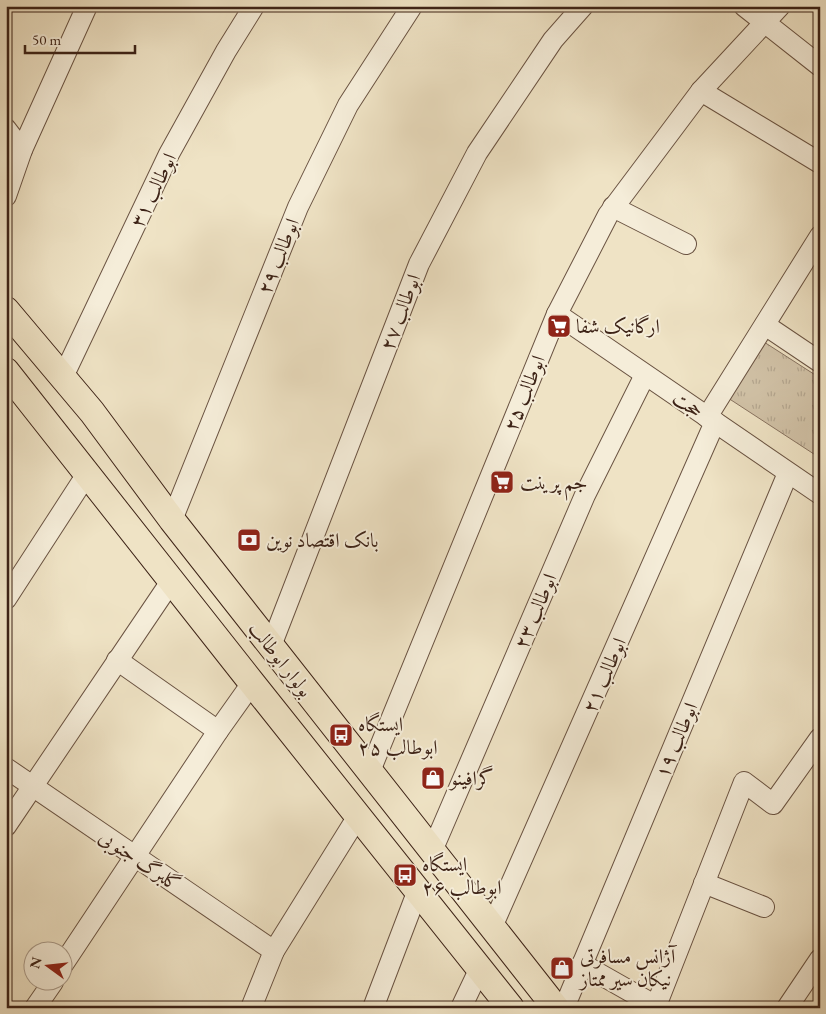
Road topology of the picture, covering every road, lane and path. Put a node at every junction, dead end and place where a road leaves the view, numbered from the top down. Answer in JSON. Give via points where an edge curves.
{"nodes":[{"id":1,"x":87,"y":6,"type":"edge"},
{"id":2,"x":254,"y":6,"type":"edge"},
{"id":3,"x":412,"y":6,"type":"edge"},
{"id":4,"x":583,"y":6,"type":"edge"},
{"id":5,"x":744,"y":6,"type":"edge"},
{"id":6,"x":780,"y":6,"type":"edge"},
{"id":7,"x":766,"y":22,"type":"junction"},
{"id":8,"x":820,"y":66,"type":"edge"},
{"id":9,"x":701,"y":91,"type":"junction"},
{"id":10,"x":6,"y":130,"type":"edge"},
{"id":11,"x":22,"y":150,"type":"junction"},
{"id":12,"x":820,"y":162,"type":"edge"},
{"id":13,"x":6,"y":196,"type":"edge"},
{"id":14,"x":613,"y":207,"type":"junction"},
{"id":15,"x":820,"y":236,"type":"edge"},
{"id":16,"x":686,"y":244,"type":"dead end"},
{"id":17,"x":6,"y":310,"type":"edge"},
{"id":18,"x":556,"y":314,"type":"junction"},
{"id":19,"x":765,"y":325,"type":"junction"},
{"id":20,"x":820,"y":362,"type":"edge"},
{"id":21,"x":6,"y":371,"type":"edge"},
{"id":22,"x":645,"y":375,"type":"junction"},
{"id":23,"x":62,"y":379,"type":"junction"},
{"id":24,"x":92,"y":412,"type":"junction"},
{"id":25,"x":711,"y":420,"type":"junction"},
{"id":26,"x":57,"y":436,"type":"junction"},
{"id":27,"x":788,"y":473,"type":"junction"},
{"id":28,"x":88,"y":474,"type":"junction"},
{"id":29,"x":820,"y":494,"type":"edge"},
{"id":30,"x":172,"y":520,"type":"junction"},
{"id":31,"x":172,"y":580,"type":"junction"},
{"id":32,"x":6,"y":599,"type":"edge"},
{"id":33,"x":271,"y":646,"type":"junction"},
{"id":34,"x":117,"y":660,"type":"junction"},
{"id":35,"x":252,"y":683,"type":"junction"},
{"id":36,"x":218,"y":731,"type":"junction"},
{"id":37,"x":820,"y":738,"type":"edge"},
{"id":38,"x":6,"y":768,"type":"edge"},
{"id":39,"x":370,"y":771,"type":"junction"},
{"id":40,"x":33,"y":786,"type":"junction"},
{"id":41,"x":358,"y":816,"type":"junction"},
{"id":42,"x":6,"y":826,"type":"edge"},
{"id":43,"x":432,"y":851,"type":"junction"},
{"id":44,"x":135,"y":857,"type":"junction"},
{"id":45,"x":704,"y":882,"type":"junction"},
{"id":46,"x":418,"y":890,"type":"junction"},
{"id":47,"x":764,"y":907,"type":"dead end"},
{"id":48,"x":492,"y":927,"type":"junction"},
{"id":49,"x":72,"y":951,"type":"edge"},
{"id":50,"x":274,"y":951,"type":"junction"},
{"id":51,"x":820,"y":960,"type":"edge"},
{"id":52,"x":582,"y":964,"type":"junction"},
{"id":53,"x":480,"y":968,"type":"junction"},
{"id":54,"x":45,"y":992,"type":"edge"},
{"id":55,"x":35,"y":1008,"type":"edge"},
{"id":56,"x":251,"y":1008,"type":"edge"},
{"id":57,"x":373,"y":1008,"type":"edge"},
{"id":58,"x":461,"y":1008,"type":"edge"},
{"id":59,"x":511,"y":1008,"type":"edge"},
{"id":60,"x":556,"y":1008,"type":"edge"},
{"id":61,"x":564,"y":1008,"type":"edge"},
{"id":62,"x":787,"y":1008,"type":"edge"}],
"edges":[{"from":1,"to":11,"type":"street"},
{"from":2,"to":23,"type":"street","name":"ابوطالب ۳۱","via":[[169,154]]},
{"from":3,"to":30,"type":"street","name":"ابوطالب ۲۹","via":[[348,105],[298,207]]},
{"from":4,"to":33,"type":"street","name":"ابوطالب ۲۷","via":[[553,40],[477,153],[419,264]]},
{"from":5,"to":7,"type":"street"},
{"from":6,"to":7,"type":"street","name":"ابوطالب ۲۵"},
{"from":7,"to":8,"type":"street"},
{"from":7,"to":9,"type":"street","name":"ابوطالب ۲۵"},
{"from":9,"to":12,"type":"street"},
{"from":9,"to":14,"type":"street","name":"ابوطالب ۲۵"},
{"from":10,"to":11,"type":"street"},
{"from":11,"to":13,"type":"street"},
{"from":14,"to":16,"type":"street"},
{"from":14,"to":18,"type":"street","name":"ابوطالب ۲۵"},
{"from":15,"to":19,"type":"street","name":"ابوطالب ۲۱"},
{"from":17,"to":23,"type":"main road","name":"بولوار ابوطالب"},
{"from":18,"to":22,"type":"street","name":"حجت"},
{"from":18,"to":39,"type":"street","name":"ابوطالب ۲۵"},
{"from":19,"to":20,"type":"street"},
{"from":19,"to":25,"type":"street","name":"ابوطالب ۲۱"},
{"from":21,"to":26,"type":"main road","name":"بولوار ابوطالب"},
{"from":22,"to":25,"type":"street","name":"حجت"},
{"from":22,"to":43,"type":"street","name":"ابوطالب ۲۳","via":[[585,495]]},
{"from":23,"to":24,"type":"main road","name":"بولوار ابوطالب"},
{"from":24,"to":26,"type":"main road","via":[[68,418]]},
{"from":24,"to":30,"type":"main road","name":"بولوار ابوطالب"},
{"from":25,"to":27,"type":"street","name":"حجت"},
{"from":25,"to":48,"type":"street","name":"ابوطالب ۲۱"},
{"from":26,"to":28,"type":"main road","name":"بولوار ابوطالب"},
{"from":27,"to":29,"type":"street","name":"حجت"},
{"from":27,"to":52,"type":"street","name":"ابوطالب ۱۹"},
{"from":28,"to":31,"type":"main road","name":"بولوار ابوطالب"},
{"from":28,"to":32,"type":"street"},
{"from":30,"to":33,"type":"main road","name":"بولوار ابوطالب"},
{"from":31,"to":34,"type":"street"},
{"from":31,"to":35,"type":"main road","name":"بولوار ابوطالب"},
{"from":33,"to":39,"type":"main road","name":"بولوار ابوطالب"},
{"from":34,"to":36,"type":"street"},
{"from":34,"to":40,"type":"street"},
{"from":35,"to":36,"type":"street"},
{"from":35,"to":41,"type":"main road","name":"بولوار ابوطالب"},
{"from":36,"to":44,"type":"street"},
{"from":37,"to":45,"type":"street","via":[[773,804],[744,782]]},
{"from":38,"to":40,"type":"street","name":"گلبرگ جنوبی"},
{"from":39,"to":43,"type":"main road","name":"بولوار ابوطالب"},
{"from":40,"to":42,"type":"street"},
{"from":40,"to":44,"type":"street","name":"گلبرگ جنوبی"},
{"from":41,"to":46,"type":"main road","name":"بولوار ابوطالب"},
{"from":41,"to":50,"type":"street"},
{"from":43,"to":48,"type":"main road","name":"بولوار ابوطالب"},
{"from":44,"to":49,"type":"street"},
{"from":44,"to":50,"type":"street","name":"گلبرگ جنوبی"},
{"from":45,"to":47,"type":"street"},
{"from":45,"to":52,"type":"street","via":[[656,1006]]},
{"from":46,"to":53,"type":"main road","name":"بولوار ابوطالب"},
{"from":46,"to":57,"type":"street"},
{"from":48,"to":60,"type":"main road","name":"بولوار ابوطالب"},
{"from":50,"to":56,"type":"street"},
{"from":51,"to":62,"type":"street"},
{"from":52,"to":61,"type":"street","name":"ابوطالب ۱۹"},
{"from":53,"to":58,"type":"street"},
{"from":53,"to":59,"type":"main road","name":"بولوار ابوطالب"},
{"from":54,"to":55,"type":"street"}]}
